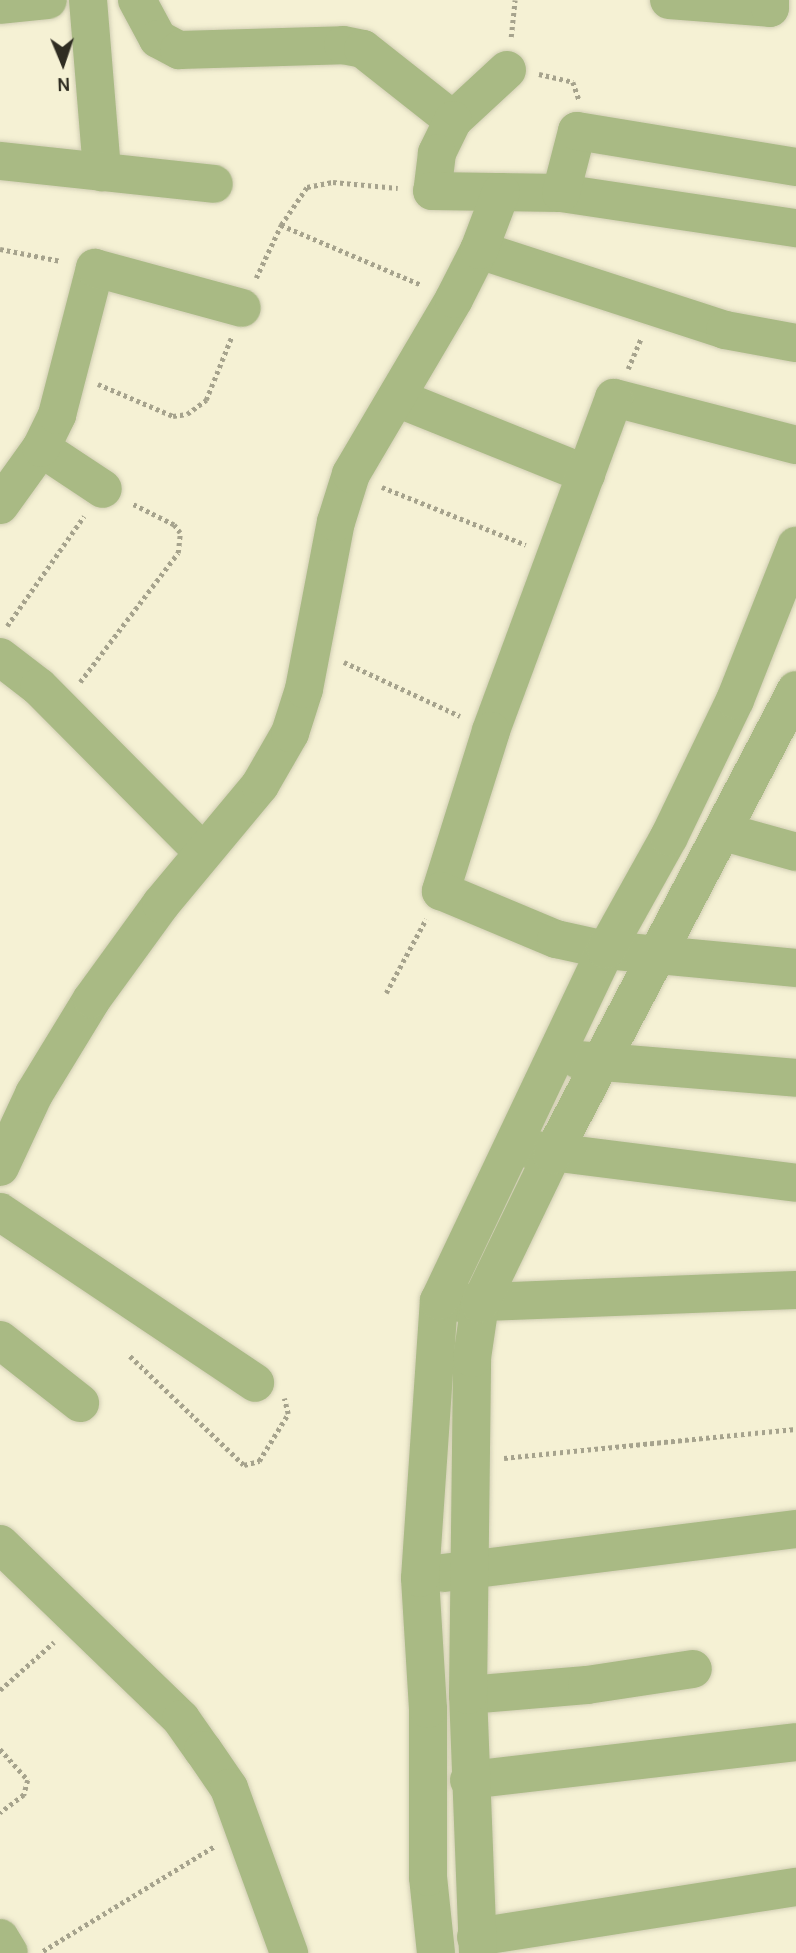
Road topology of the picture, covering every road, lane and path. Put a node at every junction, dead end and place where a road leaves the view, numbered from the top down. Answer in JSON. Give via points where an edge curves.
{"nodes":[{"id":1,"x":48,"y":0,"type":"edge"},
{"id":2,"x":88,"y":0,"type":"edge"},
{"id":3,"x":137,"y":0,"type":"edge"},
{"id":4,"x":669,"y":0,"type":"edge"},
{"id":5,"x":0,"y":5,"type":"edge"},
{"id":6,"x":779,"y":6,"type":"edge"},
{"id":7,"x":507,"y":70,"type":"joint"},
{"id":8,"x":453,"y":120,"type":"junction"},
{"id":9,"x":577,"y":131,"type":"junction"},
{"id":10,"x":0,"y":161,"type":"edge"},
{"id":11,"x":796,"y":167,"type":"edge"},
{"id":12,"x":102,"y":172,"type":"junction"},
{"id":13,"x":214,"y":184,"type":"dead end"},
{"id":14,"x":432,"y":191,"type":"junction"},
{"id":15,"x":501,"y":192,"type":"junction"},
{"id":16,"x":561,"y":193,"type":"junction"},
{"id":17,"x":281,"y":225,"type":"junction"},
{"id":18,"x":796,"y":228,"type":"edge"},
{"id":19,"x":0,"y":248,"type":"edge"},
{"id":20,"x":479,"y":250,"type":"junction"},
{"id":21,"x":95,"y":268,"type":"junction"},
{"id":22,"x":454,"y":299,"type":"junction"},
{"id":23,"x":656,"y":304,"type":"junction"},
{"id":24,"x":242,"y":308,"type":"junction"},
{"id":25,"x":796,"y":343,"type":"edge"},
{"id":26,"x":68,"y":372,"type":"junction"},
{"id":27,"x":397,"y":398,"type":"junction"},
{"id":28,"x":614,"y":398,"type":"junction"},
{"id":29,"x":796,"y":444,"type":"edge"},
{"id":30,"x":41,"y":448,"type":"junction"},
{"id":31,"x":351,"y":474,"type":"junction"},
{"id":32,"x":586,"y":474,"type":"junction"},
{"id":33,"x":103,"y":489,"type":"junction"},
{"id":34,"x":0,"y":505,"type":"edge"},
{"id":35,"x":796,"y":546,"type":"edge"},
{"id":36,"x":553,"y":556,"type":"junction"},
{"id":37,"x":0,"y":635,"type":"edge"},
{"id":38,"x":311,"y":647,"type":"junction"},
{"id":39,"x":0,"y":657,"type":"edge"},
{"id":40,"x":796,"y":690,"type":"edge"},
{"id":41,"x":60,"y":708,"type":"junction"},
{"id":42,"x":491,"y":731,"type":"junction"},
{"id":43,"x":723,"y":832,"type":"junction"},
{"id":44,"x":203,"y":852,"type":"junction"},
{"id":45,"x":796,"y":852,"type":"edge"},
{"id":46,"x":441,"y":891,"type":"junction"},
{"id":47,"x":606,"y":950,"type":"junction"},
{"id":48,"x":656,"y":956,"type":"junction"},
{"id":49,"x":796,"y":968,"type":"edge"},
{"id":50,"x":386,"y":993,"type":"dead end"},
{"id":51,"x":556,"y":1058,"type":"junction"},
{"id":52,"x":600,"y":1062,"type":"junction"},
{"id":53,"x":796,"y":1078,"type":"edge"},
{"id":54,"x":512,"y":1146,"type":"junction"},
{"id":55,"x":552,"y":1155,"type":"junction"},
{"id":56,"x":0,"y":1167,"type":"edge"},
{"id":57,"x":796,"y":1183,"type":"edge"},
{"id":58,"x":0,"y":1212,"type":"edge"},
{"id":59,"x":796,"y":1290,"type":"edge"},
{"id":60,"x":439,"y":1301,"type":"junction"},
{"id":61,"x":480,"y":1304,"type":"junction"},
{"id":62,"x":0,"y":1340,"type":"edge"},
{"id":63,"x":130,"y":1356,"type":"dead end"},
{"id":64,"x":255,"y":1383,"type":"joint"},
{"id":65,"x":80,"y":1403,"type":"dead end"},
{"id":66,"x":796,"y":1429,"type":"edge"},
{"id":67,"x":471,"y":1462,"type":"junction"},
{"id":68,"x":796,"y":1529,"type":"edge"},
{"id":69,"x":0,"y":1544,"type":"edge"},
{"id":70,"x":469,"y":1566,"type":"junction"},
{"id":71,"x":421,"y":1578,"type":"junction"},
{"id":72,"x":78,"y":1620,"type":"junction"},
{"id":73,"x":693,"y":1669,"type":"dead end"},
{"id":74,"x":0,"y":1690,"type":"edge"},
{"id":75,"x":468,"y":1695,"type":"junction"},
{"id":76,"x":796,"y":1742,"type":"edge"},
{"id":77,"x":0,"y":1749,"type":"edge"},
{"id":78,"x":469,"y":1780,"type":"junction"},
{"id":79,"x":0,"y":1813,"type":"edge"},
{"id":80,"x":245,"y":1827,"type":"junction"},
{"id":81,"x":796,"y":1887,"type":"edge"},
{"id":82,"x":0,"y":1938,"type":"edge"},
{"id":83,"x":477,"y":1945,"type":"edge"},
{"id":84,"x":9,"y":1953,"type":"edge"},
{"id":85,"x":40,"y":1953,"type":"edge"},
{"id":86,"x":289,"y":1953,"type":"edge"},
{"id":87,"x":436,"y":1953,"type":"edge"}],
"edges":[{"from":1,"to":5,"type":"street"},
{"from":2,"to":12,"type":"street"},
{"from":3,"to":8,"type":"street","via":[[158,40],[179,50],[343,45],[363,49]]},
{"from":4,"to":6,"type":"street"},
{"from":7,"to":8,"type":"street"},
{"from":7,"to":9,"type":"path","via":[[573,82],[580,104]]},
{"from":8,"to":14,"type":"street","via":[[437,153]]},
{"from":9,"to":11,"type":"street"},
{"from":9,"to":16,"type":"street"},
{"from":10,"to":12,"type":"street"},
{"from":12,"to":13,"type":"street"},
{"from":14,"to":15,"type":"street"},
{"from":14,"to":17,"type":"path","via":[[319,182],[300,192]]},
{"from":15,"to":16,"type":"street"},
{"from":15,"to":20,"type":"street"},
{"from":16,"to":18,"type":"street"},
{"from":17,"to":22,"type":"path"},
{"from":17,"to":24,"type":"path"},
{"from":19,"to":21,"type":"path"},
{"from":20,"to":22,"type":"street"},
{"from":20,"to":23,"type":"street"},
{"from":21,"to":24,"type":"street"},
{"from":21,"to":26,"type":"street"},
{"from":22,"to":27,"type":"street"},
{"from":23,"to":25,"type":"street","via":[[725,330]]},
{"from":23,"to":28,"type":"path"},
{"from":24,"to":26,"type":"path","via":[[206,400],[187,414],[173,416]]},
{"from":26,"to":30,"type":"street","via":[[57,415]]},
{"from":27,"to":31,"type":"street"},
{"from":27,"to":32,"type":"street"},
{"from":28,"to":29,"type":"street"},
{"from":28,"to":32,"type":"street"},
{"from":30,"to":33,"type":"street"},
{"from":30,"to":34,"type":"street"},
{"from":31,"to":36,"type":"path"},
{"from":31,"to":38,"type":"street","via":[[336,522]]},
{"from":32,"to":36,"type":"street"},
{"from":33,"to":37,"type":"path"},
{"from":33,"to":41,"type":"path","via":[[174,524],[180,541],[178,553]]},
{"from":35,"to":47,"type":"street","via":[[735,700],[669,837]]},
{"from":36,"to":42,"type":"street"},
{"from":38,"to":42,"type":"path"},
{"from":38,"to":44,"type":"street","via":[[290,733],[260,785]]},
{"from":39,"to":41,"type":"street"},
{"from":40,"to":43,"type":"street"},
{"from":41,"to":44,"type":"street"},
{"from":42,"to":46,"type":"street"},
{"from":43,"to":45,"type":"street"},
{"from":43,"to":48,"type":"street"},
{"from":44,"to":56,"type":"street","via":[[92,999],[34,1094]]},
{"from":46,"to":47,"type":"street","via":[[555,939]]},
{"from":46,"to":50,"type":"path"},
{"from":47,"to":48,"type":"street"},
{"from":47,"to":51,"type":"street"},
{"from":48,"to":49,"type":"street"},
{"from":48,"to":52,"type":"street"},
{"from":51,"to":52,"type":"street"},
{"from":51,"to":54,"type":"street"},
{"from":52,"to":53,"type":"street"},
{"from":52,"to":55,"type":"street"},
{"from":54,"to":55,"type":"street"},
{"from":54,"to":60,"type":"street"},
{"from":55,"to":57,"type":"street"},
{"from":55,"to":61,"type":"street"},
{"from":58,"to":64,"type":"street"},
{"from":59,"to":61,"type":"street"},
{"from":60,"to":61,"type":"street"},
{"from":60,"to":71,"type":"street"},
{"from":61,"to":67,"type":"street","via":[[472,1358]]},
{"from":62,"to":65,"type":"street"},
{"from":63,"to":64,"type":"path","via":[[244,1465],[259,1461],[288,1414],[286,1399]]},
{"from":66,"to":67,"type":"path"},
{"from":67,"to":70,"type":"street"},
{"from":68,"to":70,"type":"street"},
{"from":69,"to":72,"type":"street"},
{"from":70,"to":71,"type":"street"},
{"from":70,"to":75,"type":"street"},
{"from":71,"to":87,"type":"street","via":[[428,1709],[428,1877]]},
{"from":72,"to":74,"type":"path"},
{"from":72,"to":80,"type":"street","via":[[181,1719],[229,1788]]},
{"from":73,"to":75,"type":"street","via":[[587,1685]]},
{"from":75,"to":78,"type":"street"},
{"from":76,"to":78,"type":"street"},
{"from":77,"to":79,"type":"path","via":[[28,1780],[24,1795]]},
{"from":78,"to":83,"type":"street"},
{"from":80,"to":85,"type":"path"},
{"from":80,"to":86,"type":"street"},
{"from":81,"to":83,"type":"street"},
{"from":82,"to":84,"type":"street"}]}
